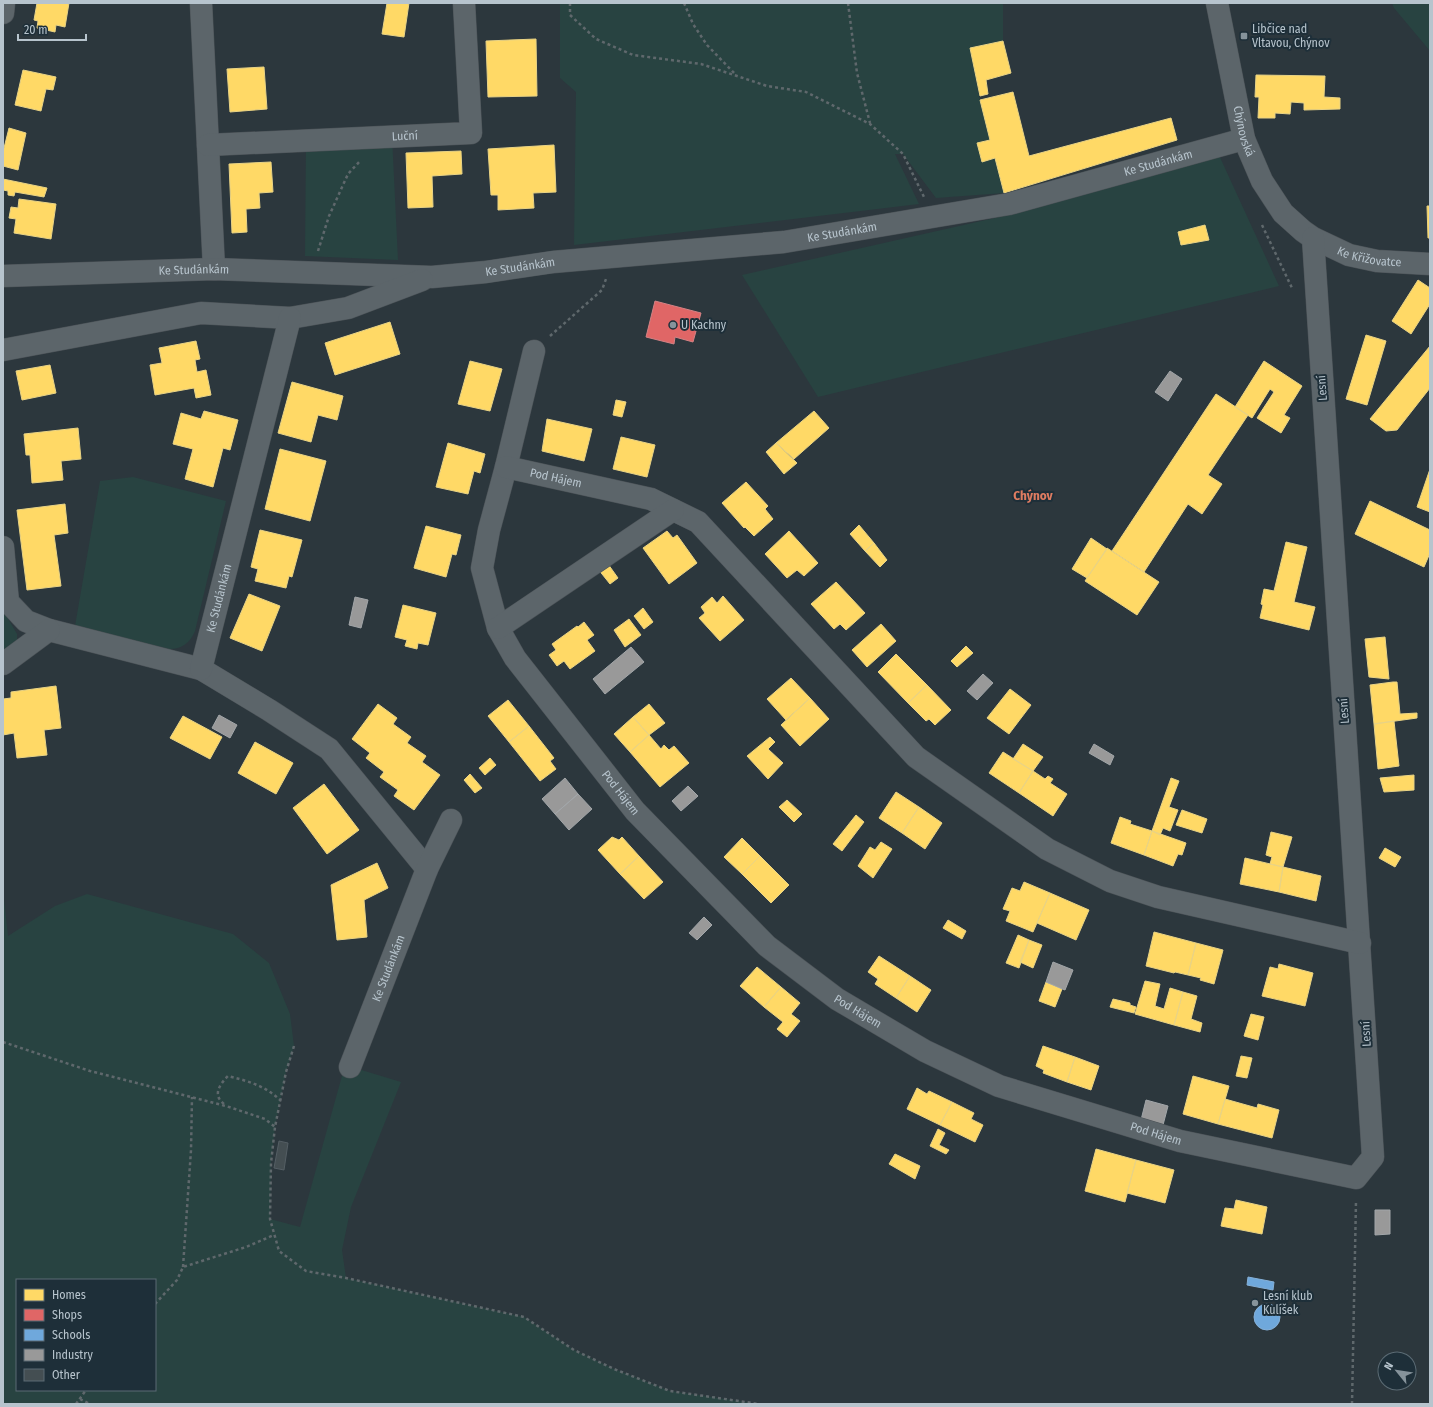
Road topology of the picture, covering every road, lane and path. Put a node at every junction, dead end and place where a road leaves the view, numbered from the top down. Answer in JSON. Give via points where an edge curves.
{"nodes":[{"id":1,"x":4,"y":3,"type":"edge"},
{"id":2,"x":201,"y":3,"type":"edge"},
{"id":3,"x":464,"y":3,"type":"edge"},
{"id":4,"x":570,"y":3,"type":"edge"},
{"id":5,"x":684,"y":3,"type":"edge"},
{"id":6,"x":848,"y":3,"type":"edge"},
{"id":7,"x":1217,"y":3,"type":"edge"},
{"id":8,"x":3,"y":13,"type":"edge"},
{"id":9,"x":736,"y":76,"type":"junction"},
{"id":10,"x":870,"y":124,"type":"junction"},
{"id":11,"x":382,"y":137,"type":"junction"},
{"id":12,"x":1244,"y":139,"type":"junction"},
{"id":13,"x":208,"y":144,"type":"junction"},
{"id":14,"x":934,"y":217,"type":"junction"},
{"id":15,"x":1313,"y":238,"type":"junction"},
{"id":16,"x":614,"y":257,"type":"junction"},
{"id":17,"x":1430,"y":264,"type":"edge"},
{"id":18,"x":214,"y":269,"type":"junction"},
{"id":19,"x":306,"y":272,"type":"junction"},
{"id":20,"x":3,"y":276,"type":"edge"},
{"id":21,"x":432,"y":277,"type":"junction"},
{"id":22,"x":290,"y":318,"type":"junction"},
{"id":23,"x":3,"y":350,"type":"edge"},
{"id":24,"x":534,"y":351,"type":"joint"},
{"id":25,"x":506,"y":467,"type":"junction"},
{"id":26,"x":673,"y":510,"type":"junction"},
{"id":27,"x":3,"y":547,"type":"edge"},
{"id":28,"x":498,"y":628,"type":"junction"},
{"id":29,"x":49,"y":630,"type":"junction"},
{"id":30,"x":3,"y":664,"type":"edge"},
{"id":31,"x":201,"y":669,"type":"junction"},
{"id":32,"x":450,"y":820,"type":"dead end"},
{"id":33,"x":427,"y":869,"type":"junction"},
{"id":34,"x":1360,"y":943,"type":"junction"},
{"id":35,"x":3,"y":1042,"type":"edge"},
{"id":36,"x":294,"y":1046,"type":"dead end"},
{"id":37,"x":350,"y":1067,"type":"dead end"},
{"id":38,"x":192,"y":1097,"type":"junction"},
{"id":39,"x":281,"y":1101,"type":"junction"},
{"id":40,"x":226,"y":1106,"type":"junction"},
{"id":41,"x":276,"y":1127,"type":"junction"},
{"id":42,"x":1356,"y":1178,"type":"junction"},
{"id":43,"x":274,"y":1235,"type":"junction"},
{"id":44,"x":182,"y":1267,"type":"junction"},
{"id":45,"x":156,"y":1303,"type":"edge"},
{"id":46,"x":85,"y":1391,"type":"edge"},
{"id":47,"x":80,"y":1399,"type":"junction"},
{"id":48,"x":76,"y":1404,"type":"edge"},
{"id":49,"x":90,"y":1404,"type":"edge"},
{"id":50,"x":759,"y":1404,"type":"edge"},
{"id":51,"x":1352,"y":1404,"type":"edge"}],
"edges":[{"from":1,"to":8,"type":"street"},
{"from":2,"to":13,"type":"street"},
{"from":3,"to":11,"type":"street","name":"Luční","via":[[471,133]]},
{"from":4,"to":9,"type":"path","via":[[570,15],[596,39],[633,55],[701,64]]},
{"from":5,"to":9,"type":"path","via":[[693,24],[707,45]]},
{"from":6,"to":10,"type":"path","via":[[857,73]]},
{"from":7,"to":12,"type":"street","name":"Chýnovská"},
{"from":9,"to":10,"type":"path","via":[[767,86],[806,92]]},
{"from":10,"to":14,"type":"path","via":[[903,154]]},
{"from":11,"to":13,"type":"street","name":"Luční"},
{"from":11,"to":19,"type":"path","via":[[348,174],[329,216],[320,247]]},
{"from":12,"to":14,"type":"street","name":"Ke Studánkám","via":[[1009,204]]},
{"from":12,"to":15,"type":"street","name":"Chýnovská","via":[[1262,181],[1277,205],[1291,222]]},
{"from":13,"to":18,"type":"street"},
{"from":14,"to":16,"type":"street","name":"Ke Studánkám","via":[[784,242]]},
{"from":15,"to":17,"type":"street","name":"Ke Křižovatce","via":[[1335,250],[1362,258]]},
{"from":15,"to":34,"type":"street","name":"Lesní"},
{"from":16,"to":21,"type":"street","name":"Ke Studánkám"},
{"from":16,"to":24,"type":"path","via":[[602,290]]},
{"from":18,"to":19,"type":"street","name":"Ke Studánkám"},
{"from":18,"to":20,"type":"street","name":"Ke Studánkám"},
{"from":19,"to":21,"type":"street","name":"Ke Studánkám"},
{"from":21,"to":22,"type":"street","name":"Ke Studánkám","via":[[348,308]]},
{"from":22,"to":23,"type":"street","name":"Ke Studánkám","via":[[201,312]]},
{"from":22,"to":31,"type":"street","name":"Ke Studánkám"},
{"from":24,"to":25,"type":"street","name":"Pod Hájem"},
{"from":25,"to":26,"type":"street","name":"Pod Hájem","via":[[651,499]]},
{"from":25,"to":28,"type":"street","name":"Pod Hájem","via":[[482,568]]},
{"from":26,"to":28,"type":"street"},
{"from":26,"to":34,"type":"street","name":"Pod Hájem","via":[[698,522],[916,757],[1047,849],[1110,881],[1158,897]]},
{"from":27,"to":29,"type":"street","via":[[8,602],[26,621]]},
{"from":28,"to":42,"type":"street","name":"Pod Hájem","via":[[515,658],[635,811],[767,946],[837,998],[925,1051],[998,1086],[1180,1141]]},
{"from":29,"to":30,"type":"street"},
{"from":29,"to":31,"type":"street"},
{"from":31,"to":33,"type":"street","via":[[328,749]]},
{"from":32,"to":33,"type":"street","name":"Ke Studánkám"},
{"from":33,"to":37,"type":"street","name":"Ke Studánkám"},
{"from":34,"to":42,"type":"street","name":"Lesní","via":[[1373,1157]]},
{"from":35,"to":38,"type":"path","via":[[90,1071]]},
{"from":36,"to":39,"type":"path"},
{"from":38,"to":40,"type":"path"},
{"from":38,"to":44,"type":"path","via":[[191,1150]]},
{"from":39,"to":40,"type":"path","via":[[262,1086],[228,1076],[220,1084],[218,1094],[220,1101]]},
{"from":39,"to":41,"type":"path"},
{"from":40,"to":41,"type":"path","via":[[265,1119]]},
{"from":41,"to":43,"type":"path","via":[[271,1163],[270,1219]]},
{"from":42,"to":51,"type":"path"},
{"from":43,"to":44,"type":"path","via":[[246,1247]]},
{"from":43,"to":50,"type":"path","via":[[279,1252],[306,1271],[524,1317],[574,1350],[614,1370],[670,1391]]},
{"from":44,"to":45,"type":"path","via":[[177,1280]]},
{"from":46,"to":47,"type":"path"},
{"from":47,"to":48,"type":"path"},
{"from":47,"to":49,"type":"path"}]}
